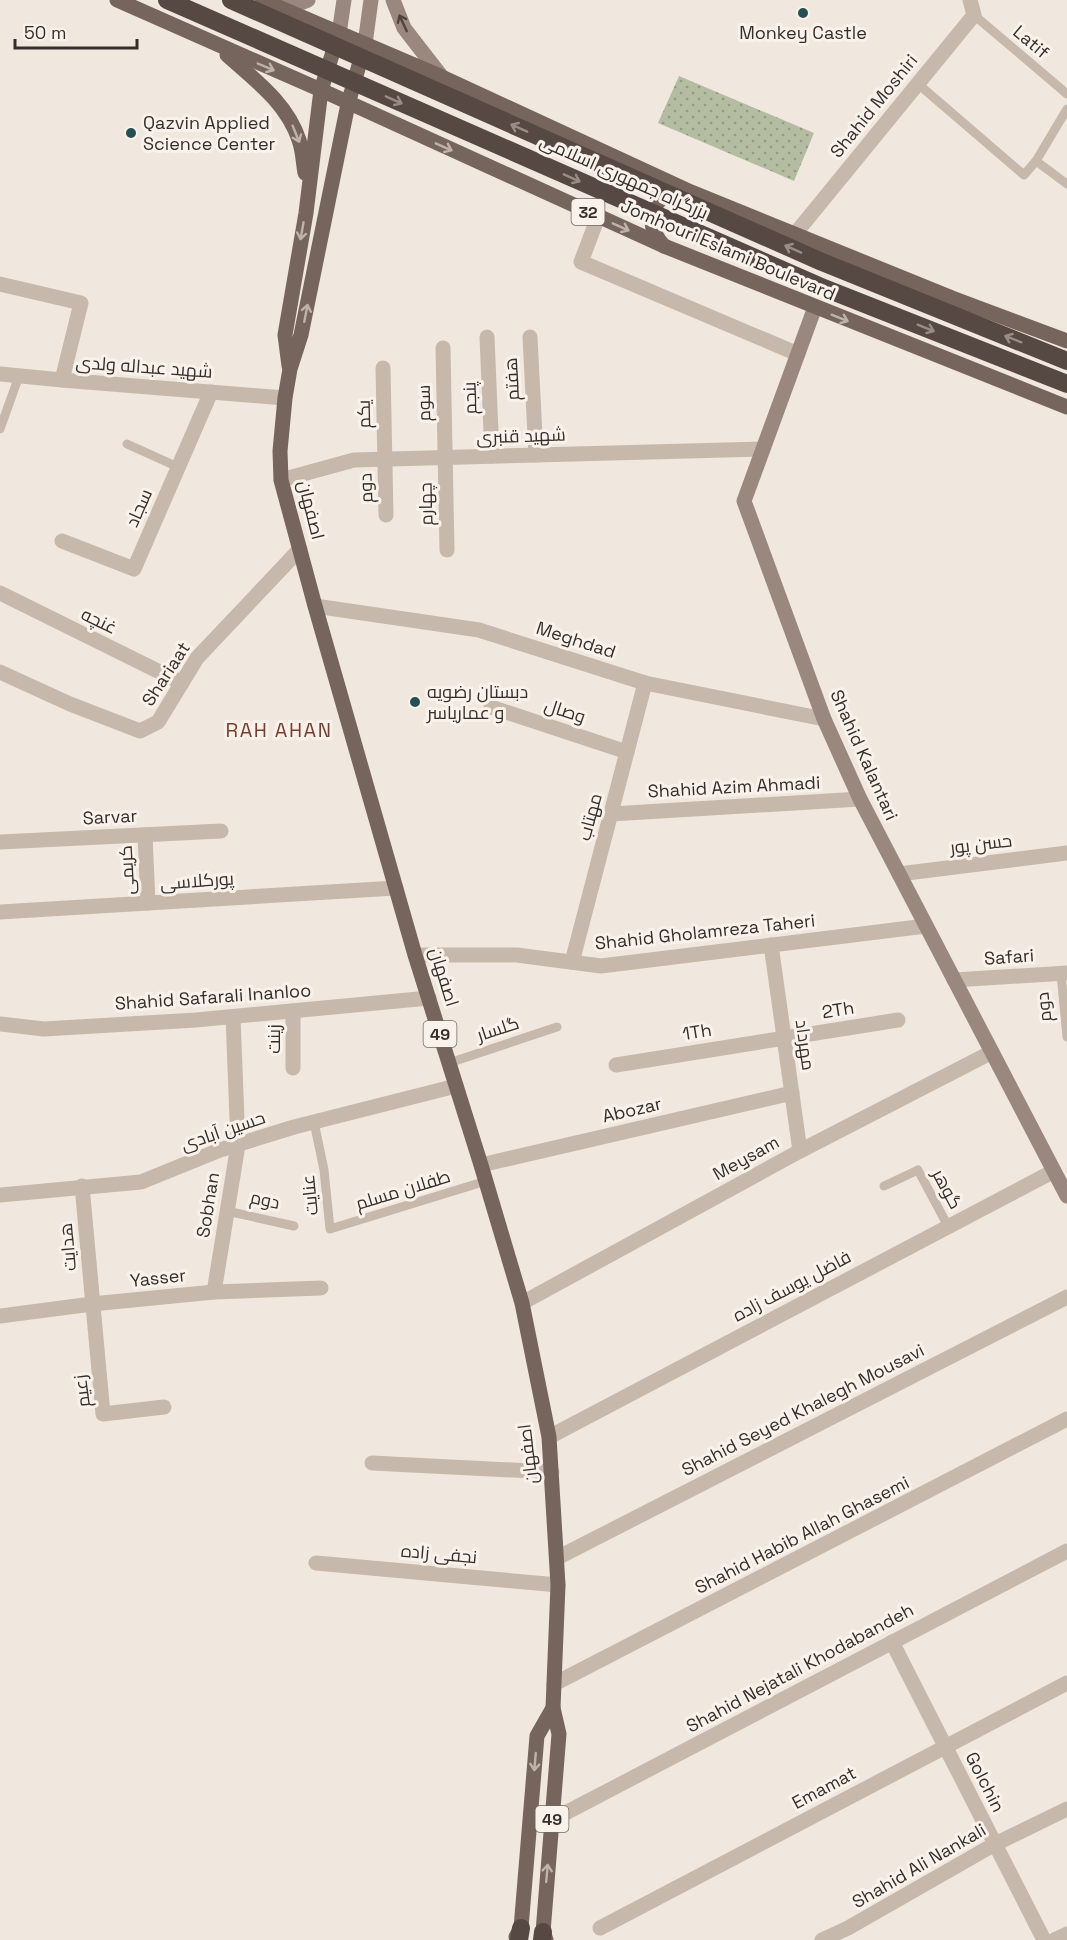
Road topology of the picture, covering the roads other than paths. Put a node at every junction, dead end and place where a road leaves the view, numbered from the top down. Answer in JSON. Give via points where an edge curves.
{"nodes":[{"id":1,"x":117,"y":0,"type":"edge"},
{"id":2,"x":167,"y":0,"type":"edge"},
{"id":3,"x":231,"y":0,"type":"edge"},
{"id":4,"x":262,"y":0,"type":"edge"},
{"id":5,"x":282,"y":0,"type":"edge"},
{"id":6,"x":308,"y":0,"type":"edge"},
{"id":7,"x":344,"y":0,"type":"edge"},
{"id":8,"x":372,"y":0,"type":"edge"},
{"id":9,"x":393,"y":0,"type":"edge"},
{"id":10,"x":970,"y":0,"type":"edge"},
{"id":11,"x":974,"y":15,"type":"junction"},
{"id":12,"x":339,"y":34,"type":"junction"},
{"id":13,"x":365,"y":44,"type":"junction"},
{"id":14,"x":216,"y":45,"type":"junction"},
{"id":15,"x":442,"y":77,"type":"junction"},
{"id":16,"x":917,"y":83,"type":"junction"},
{"id":17,"x":321,"y":90,"type":"junction"},
{"id":18,"x":1067,"y":94,"type":"edge"},
{"id":19,"x":348,"y":104,"type":"junction"},
{"id":20,"x":1067,"y":109,"type":"edge"},
{"id":21,"x":1036,"y":161,"type":"junction"},
{"id":22,"x":1067,"y":184,"type":"edge"},
{"id":23,"x":307,"y":190,"type":"junction"},
{"id":24,"x":691,"y":192,"type":"junction"},
{"id":25,"x":598,"y":217,"type":"junction"},
{"id":26,"x":795,"y":234,"type":"junction"},
{"id":27,"x":664,"y":246,"type":"junction"},
{"id":28,"x":0,"y":284,"type":"edge"},
{"id":29,"x":815,"y":307,"type":"junction"},
{"id":30,"x":487,"y":337,"type":"dead end"},
{"id":31,"x":530,"y":337,"type":"dead end"},
{"id":32,"x":1066,"y":341,"type":"edge"},
{"id":33,"x":443,"y":348,"type":"dead end"},
{"id":34,"x":798,"y":354,"type":"junction"},
{"id":35,"x":1067,"y":361,"type":"edge"},
{"id":36,"x":383,"y":368,"type":"dead end"},
{"id":37,"x":290,"y":369,"type":"junction"},
{"id":38,"x":0,"y":374,"type":"edge"},
{"id":39,"x":19,"y":376,"type":"junction"},
{"id":40,"x":62,"y":381,"type":"junction"},
{"id":41,"x":1067,"y":384,"type":"edge"},
{"id":42,"x":211,"y":392,"type":"junction"},
{"id":43,"x":285,"y":398,"type":"junction"},
{"id":44,"x":1067,"y":407,"type":"edge"},
{"id":45,"x":0,"y":429,"type":"edge"},
{"id":46,"x":127,"y":444,"type":"dead end"},
{"id":47,"x":763,"y":449,"type":"junction"},
{"id":48,"x":536,"y":455,"type":"junction"},
{"id":49,"x":492,"y":456,"type":"junction"},
{"id":50,"x":445,"y":458,"type":"junction"},
{"id":51,"x":384,"y":459,"type":"junction"},
{"id":52,"x":178,"y":467,"type":"junction"},
{"id":53,"x":282,"y":480,"type":"junction"},
{"id":54,"x":386,"y":515,"type":"dead end"},
{"id":55,"x":62,"y":541,"type":"dead end"},
{"id":56,"x":300,"y":549,"type":"junction"},
{"id":57,"x":447,"y":550,"type":"dead end"},
{"id":58,"x":0,"y":593,"type":"edge"},
{"id":59,"x":315,"y":606,"type":"junction"},
{"id":60,"x":0,"y":672,"type":"edge"},
{"id":61,"x":182,"y":683,"type":"junction"},
{"id":62,"x":645,"y":683,"type":"junction"},
{"id":63,"x":491,"y":707,"type":"dead end"},
{"id":64,"x":824,"y":719,"type":"junction"},
{"id":65,"x":627,"y":752,"type":"junction"},
{"id":66,"x":860,"y":799,"type":"junction"},
{"id":67,"x":611,"y":814,"type":"junction"},
{"id":68,"x":221,"y":831,"type":"dead end"},
{"id":69,"x":145,"y":835,"type":"junction"},
{"id":70,"x":0,"y":842,"type":"edge"},
{"id":71,"x":1067,"y":853,"type":"edge"},
{"id":72,"x":899,"y":874,"type":"junction"},
{"id":73,"x":396,"y":888,"type":"junction"},
{"id":74,"x":148,"y":903,"type":"junction"},
{"id":75,"x":0,"y":912,"type":"edge"},
{"id":76,"x":926,"y":926,"type":"junction"},
{"id":77,"x":771,"y":945,"type":"junction"},
{"id":78,"x":415,"y":955,"type":"junction"},
{"id":79,"x":572,"y":962,"type":"junction"},
{"id":80,"x":1064,"y":974,"type":"edge"},
{"id":81,"x":954,"y":980,"type":"junction"},
{"id":82,"x":429,"y":998,"type":"junction"},
{"id":83,"x":293,"y":1011,"type":"junction"},
{"id":84,"x":232,"y":1017,"type":"junction"},
{"id":85,"x":898,"y":1020,"type":"dead end"},
{"id":86,"x":0,"y":1024,"type":"edge"},
{"id":87,"x":557,"y":1027,"type":"dead end"},
{"id":88,"x":1067,"y":1037,"type":"edge"},
{"id":89,"x":784,"y":1038,"type":"junction"},
{"id":90,"x":992,"y":1052,"type":"junction"},
{"id":91,"x":449,"y":1063,"type":"junction"},
{"id":92,"x":616,"y":1065,"type":"dead end"},
{"id":93,"x":293,"y":1068,"type":"dead end"},
{"id":94,"x":456,"y":1086,"type":"junction"},
{"id":95,"x":792,"y":1093,"type":"junction"},
{"id":96,"x":314,"y":1122,"type":"junction"},
{"id":97,"x":238,"y":1144,"type":"junction"},
{"id":98,"x":800,"y":1150,"type":"junction"},
{"id":99,"x":481,"y":1166,"type":"junction"},
{"id":100,"x":1054,"y":1171,"type":"junction"},
{"id":101,"x":486,"y":1181,"type":"junction"},
{"id":102,"x":82,"y":1186,"type":"junction"},
{"id":103,"x":884,"y":1186,"type":"dead end"},
{"id":104,"x":0,"y":1195,"type":"edge"},
{"id":105,"x":1067,"y":1196,"type":"edge"},
{"id":106,"x":227,"y":1211,"type":"junction"},
{"id":107,"x":294,"y":1226,"type":"dead end"},
{"id":108,"x":948,"y":1226,"type":"junction"},
{"id":109,"x":330,"y":1229,"type":"joint"},
{"id":110,"x":321,"y":1288,"type":"dead end"},
{"id":111,"x":214,"y":1292,"type":"junction"},
{"id":112,"x":1067,"y":1297,"type":"edge"},
{"id":113,"x":522,"y":1303,"type":"junction"},
{"id":114,"x":92,"y":1305,"type":"junction"},
{"id":115,"x":0,"y":1317,"type":"edge"},
{"id":116,"x":164,"y":1407,"type":"dead end"},
{"id":117,"x":1067,"y":1419,"type":"edge"},
{"id":118,"x":549,"y":1437,"type":"junction"},
{"id":119,"x":372,"y":1463,"type":"dead end"},
{"id":120,"x":552,"y":1472,"type":"junction"},
{"id":121,"x":1067,"y":1551,"type":"edge"},
{"id":122,"x":556,"y":1558,"type":"junction"},
{"id":123,"x":316,"y":1563,"type":"dead end"},
{"id":124,"x":558,"y":1585,"type":"junction"},
{"id":125,"x":892,"y":1642,"type":"junction"},
{"id":126,"x":1067,"y":1683,"type":"edge"},
{"id":127,"x":554,"y":1684,"type":"junction"},
{"id":128,"x":553,"y":1708,"type":"junction"},
{"id":129,"x":945,"y":1747,"type":"junction"},
{"id":130,"x":1067,"y":1809,"type":"edge"},
{"id":131,"x":552,"y":1820,"type":"junction"},
{"id":132,"x":995,"y":1844,"type":"junction"},
{"id":133,"x":600,"y":1928,"type":"dead end"},
{"id":134,"x":1067,"y":1934,"type":"edge"},
{"id":135,"x":518,"y":1936,"type":"edge"},
{"id":136,"x":544,"y":1937,"type":"edge"},
{"id":137,"x":822,"y":1940,"type":"edge"},
{"id":138,"x":1044,"y":1940,"type":"edge"},
{"id":139,"x":1054,"y":1940,"type":"edge"}],
"edges":[{"from":1,"to":14,"type":"main road","name":"Jomhouri Eslami Boulevard","number":"32"},
{"from":2,"to":41,"type":"highway","name":"بزرگراه جمهوری اسلامی","number":"32","one_way":true,"via":[[819,286]]},
{"from":35,"to":3,"type":"highway","name":"بزرگراه جمهوری اسلامی","one_way":true,"via":[[822,262]]},
{"from":4,"to":12,"type":"main road"},
{"from":5,"to":6,"type":"street"},
{"from":7,"to":12,"type":"street"},
{"from":8,"to":13,"type":"street"},
{"from":15,"to":9,"type":"street","one_way":true,"via":[[404,28]]},
{"from":10,"to":11,"type":"street"},
{"from":11,"to":16,"type":"street","name":"Shahid Moshiri"},
{"from":11,"to":18,"type":"lane","name":"Latif"},
{"from":12,"to":13,"type":"main road"},
{"from":12,"to":17,"type":"main road","name":"اصفهان"},
{"from":13,"to":15,"type":"main road"},
{"from":13,"to":19,"type":"main road","name":"اصفهان"},
{"from":14,"to":17,"type":"main road","name":"Jomhouri Eslami Boulevard","number":"32","one_way":true},
{"from":14,"to":23,"type":"main road","one_way":true,"via":[[278,100],[300,141]]},
{"from":15,"to":24,"type":"main road"},
{"from":16,"to":21,"type":"lane","via":[[1024,175]]},
{"from":16,"to":26,"type":"street","name":"Shahid Moshiri"},
{"from":17,"to":19,"type":"main road","name":"Jomhouri Eslami Boulevard","number":"32"},
{"from":17,"to":23,"type":"main road","name":"اصفهان"},
{"from":19,"to":25,"type":"main road","name":"Jomhouri Eslami Boulevard","number":"32","one_way":true},
{"from":37,"to":19,"type":"main road","name":"اصفهان","one_way":true,"via":[[302,335]]},
{"from":20,"to":21,"type":"lane"},
{"from":21,"to":22,"type":"lane"},
{"from":23,"to":37,"type":"main road","name":"اصفهان","one_way":true,"via":[[285,336]]},
{"from":24,"to":26,"type":"main road"},
{"from":24,"to":27,"type":"main road","via":[[679,190],[658,202],[652,226]]},
{"from":25,"to":27,"type":"main road","name":"Jomhouri Eslami Boulevard","number":"32","one_way":true},
{"from":25,"to":34,"type":"street","via":[[581,261]]},
{"from":26,"to":32,"type":"main road"},
{"from":27,"to":29,"type":"main road","name":"Jomhouri Eslami Boulevard","number":"32"},
{"from":28,"to":40,"type":"street","via":[[81,303]]},
{"from":29,"to":34,"type":"street","name":"Shahid Kalantari"},
{"from":29,"to":44,"type":"main road","name":"Jomhouri Eslami Boulevard","number":"32","one_way":true},
{"from":30,"to":49,"type":"street","name":"پنجم"},
{"from":31,"to":48,"type":"street","name":"هفتم"},
{"from":33,"to":50,"type":"street","name":"سوم"},
{"from":34,"to":47,"type":"street","name":"Shahid Kalantari"},
{"from":36,"to":51,"type":"street","name":"یکم"},
{"from":37,"to":43,"type":"main road","name":"اصفهان","number":"49"},
{"from":38,"to":39,"type":"street","name":"شهید عبداله ولدی"},
{"from":39,"to":40,"type":"street","name":"شهید عبداله ولدی"},
{"from":39,"to":45,"type":"lane"},
{"from":40,"to":42,"type":"street","name":"شهید عبداله ولدی"},
{"from":42,"to":43,"type":"street","name":"شهید عبداله ولدی"},
{"from":42,"to":52,"type":"street","name":"سجاد"},
{"from":43,"to":53,"type":"main road","name":"اصفهان","number":"49","via":[[280,451]]},
{"from":46,"to":52,"type":"lane"},
{"from":47,"to":48,"type":"street","name":"شهید قنبری"},
{"from":47,"to":64,"type":"street","name":"Shahid Kalantari","via":[[744,501]]},
{"from":48,"to":49,"type":"street","name":"شهید قنبری"},
{"from":49,"to":50,"type":"street","name":"شهید قنبری"},
{"from":50,"to":51,"type":"street","name":"شهید قنبری"},
{"from":50,"to":57,"type":"street","name":"چهارم"},
{"from":51,"to":53,"type":"street","name":"شهید قنبری","via":[[354,460]]},
{"from":51,"to":54,"type":"street","name":"دوم"},
{"from":52,"to":55,"type":"street","name":"سجاد","via":[[134,569]]},
{"from":53,"to":56,"type":"main road","name":"اصفهان","number":"49"},
{"from":56,"to":59,"type":"main road","name":"اصفهان","number":"49"},
{"from":56,"to":61,"type":"street","name":"Shariaat","via":[[197,658]]},
{"from":58,"to":61,"type":"street","name":"غنچه"},
{"from":59,"to":62,"type":"street","name":"Meghdad","via":[[479,630]]},
{"from":59,"to":73,"type":"main road","name":"اصفهان","number":"49"},
{"from":60,"to":61,"type":"street","name":"Shariaat","via":[[140,732],[158,722]]},
{"from":62,"to":64,"type":"street","name":"Meghdad"},
{"from":62,"to":65,"type":"street","name":"مهتاب"},
{"from":63,"to":65,"type":"street","name":"وصال"},
{"from":64,"to":66,"type":"street","name":"Shahid Kalantari"},
{"from":65,"to":67,"type":"street","name":"مهتاب"},
{"from":66,"to":67,"type":"street","name":"Shahid Azim Ahmadi"},
{"from":66,"to":72,"type":"street","name":"Shahid Kalantari"},
{"from":67,"to":79,"type":"street","name":"مهتاب"},
{"from":68,"to":69,"type":"street","name":"Sarvar"},
{"from":69,"to":70,"type":"street","name":"Sarvar"},
{"from":69,"to":74,"type":"street","name":"کریمی"},
{"from":71,"to":72,"type":"street","name":"حسن پور"},
{"from":72,"to":76,"type":"street","name":"Shahid Kalantari"},
{"from":73,"to":74,"type":"street","name":"پورکلاسی"},
{"from":73,"to":78,"type":"main road","name":"اصفهان","number":"49"},
{"from":74,"to":75,"type":"street","name":"پورکلاسی"},
{"from":76,"to":77,"type":"street","name":"Shahid Gholamreza Taheri"},
{"from":76,"to":81,"type":"street","name":"Shahid Kalantari"},
{"from":77,"to":79,"type":"street","name":"Shahid Gholamreza Taheri","via":[[601,966]]},
{"from":77,"to":89,"type":"street","name":"مهرداد"},
{"from":78,"to":79,"type":"street","name":"Shahid Gholamreza Taheri","via":[[517,955]]},
{"from":78,"to":82,"type":"main road","name":"اصفهان","number":"49"},
{"from":80,"to":81,"type":"street","name":"Safari"},
{"from":80,"to":88,"type":"lane","name":"دوم"},
{"from":81,"to":90,"type":"street","name":"Shahid Kalantari"},
{"from":82,"to":83,"type":"street","name":"Shahid Safarali Inanloo"},
{"from":82,"to":91,"type":"main road","name":"اصفهان","number":"49"},
{"from":83,"to":84,"type":"street","name":"Shahid Safarali Inanloo"},
{"from":83,"to":93,"type":"street","name":"زینت"},
{"from":84,"to":86,"type":"street","name":"Shahid Safarali Inanloo","via":[[44,1029]]},
{"from":84,"to":97,"type":"street","name":"Sobhan"},
{"from":85,"to":89,"type":"street","name":"2Th"},
{"from":87,"to":91,"type":"lane","name":"گلسار"},
{"from":89,"to":92,"type":"street","name":"1Th"},
{"from":89,"to":95,"type":"street","name":"مهرداد"},
{"from":90,"to":98,"type":"street","name":"Meysam"},
{"from":90,"to":100,"type":"street","name":"Shahid Kalantari"},
{"from":91,"to":94,"type":"main road","name":"اصفهان","number":"49"},
{"from":94,"to":96,"type":"street","name":"حسین آبادی"},
{"from":94,"to":99,"type":"main road","name":"اصفهان","number":"49"},
{"from":95,"to":98,"type":"street","name":"مهرداد"},
{"from":95,"to":99,"type":"street","name":"Abozar"},
{"from":96,"to":97,"type":"street","name":"حسین آبادی"},
{"from":96,"to":109,"type":"lane","name":"عنایت"},
{"from":97,"to":102,"type":"street","name":"حسین آبادی","via":[[141,1182]]},
{"from":97,"to":106,"type":"street","name":"Sobhan"},
{"from":98,"to":113,"type":"street","name":"Meysam"},
{"from":99,"to":101,"type":"main road","name":"اصفهان","number":"49"},
{"from":100,"to":105,"type":"street","name":"Shahid Kalantari"},
{"from":100,"to":108,"type":"street","name":"فاضل یوسف زاده"},
{"from":101,"to":109,"type":"lane","name":"طفلان مسلم"},
{"from":101,"to":113,"type":"main road","name":"اصفهان","number":"49"},
{"from":102,"to":104,"type":"street","name":"حسین آبادی"},
{"from":102,"to":114,"type":"street","name":"هدایت"},
{"from":103,"to":108,"type":"lane","name":"گوهر","via":[[918,1170]]},
{"from":106,"to":107,"type":"lane","name":"دوم"},
{"from":106,"to":111,"type":"street","name":"Sobhan"},
{"from":108,"to":118,"type":"street","name":"فاضل یوسف زاده"},
{"from":110,"to":111,"type":"street","name":"Yasser"},
{"from":111,"to":114,"type":"street","name":"Yasser"},
{"from":112,"to":122,"type":"street","name":"Shahid Seyed Khalegh Mousavi"},
{"from":113,"to":118,"type":"main road","name":"اصفهان","number":"49"},
{"from":114,"to":115,"type":"street","name":"Yasser"},
{"from":114,"to":116,"type":"street","name":"زعیم","via":[[103,1414]]},
{"from":117,"to":127,"type":"street","name":"Shahid Habib Allah Ghasemi"},
{"from":118,"to":120,"type":"main road","name":"اصفهان","number":"49"},
{"from":119,"to":120,"type":"street"},
{"from":120,"to":122,"type":"main road","name":"اصفهان","number":"49"},
{"from":121,"to":125,"type":"street","name":"Shahid Nejatali Khodabandeh"},
{"from":122,"to":124,"type":"main road","name":"اصفهان","number":"49"},
{"from":123,"to":124,"type":"street","name":"نجفی زاده"},
{"from":124,"to":127,"type":"main road","name":"اصفهان","number":"49"},
{"from":125,"to":129,"type":"street","name":"Golchin"},
{"from":125,"to":131,"type":"street","name":"Shahid Nejatali Khodabandeh"},
{"from":126,"to":129,"type":"street","name":"Emamat"},
{"from":127,"to":128,"type":"main road","name":"اصفهان","number":"49"},
{"from":128,"to":131,"type":"main road","name":"اصفهان","number":"49","via":[[559,1734]]},
{"from":128,"to":135,"type":"main road","name":"اصفهان","number":"49","one_way":true,"via":[[537,1736]]},
{"from":129,"to":132,"type":"street","name":"Golchin"},
{"from":129,"to":133,"type":"street","name":"Emamat"},
{"from":130,"to":132,"type":"street","name":"Shahid Ali Nankali"},
{"from":136,"to":131,"type":"main road","name":"اصفهان","number":"49","one_way":true},
{"from":132,"to":137,"type":"street","name":"Shahid Ali Nankali"},
{"from":132,"to":138,"type":"street","name":"Golchin"},
{"from":134,"to":139,"type":"street"}]}
